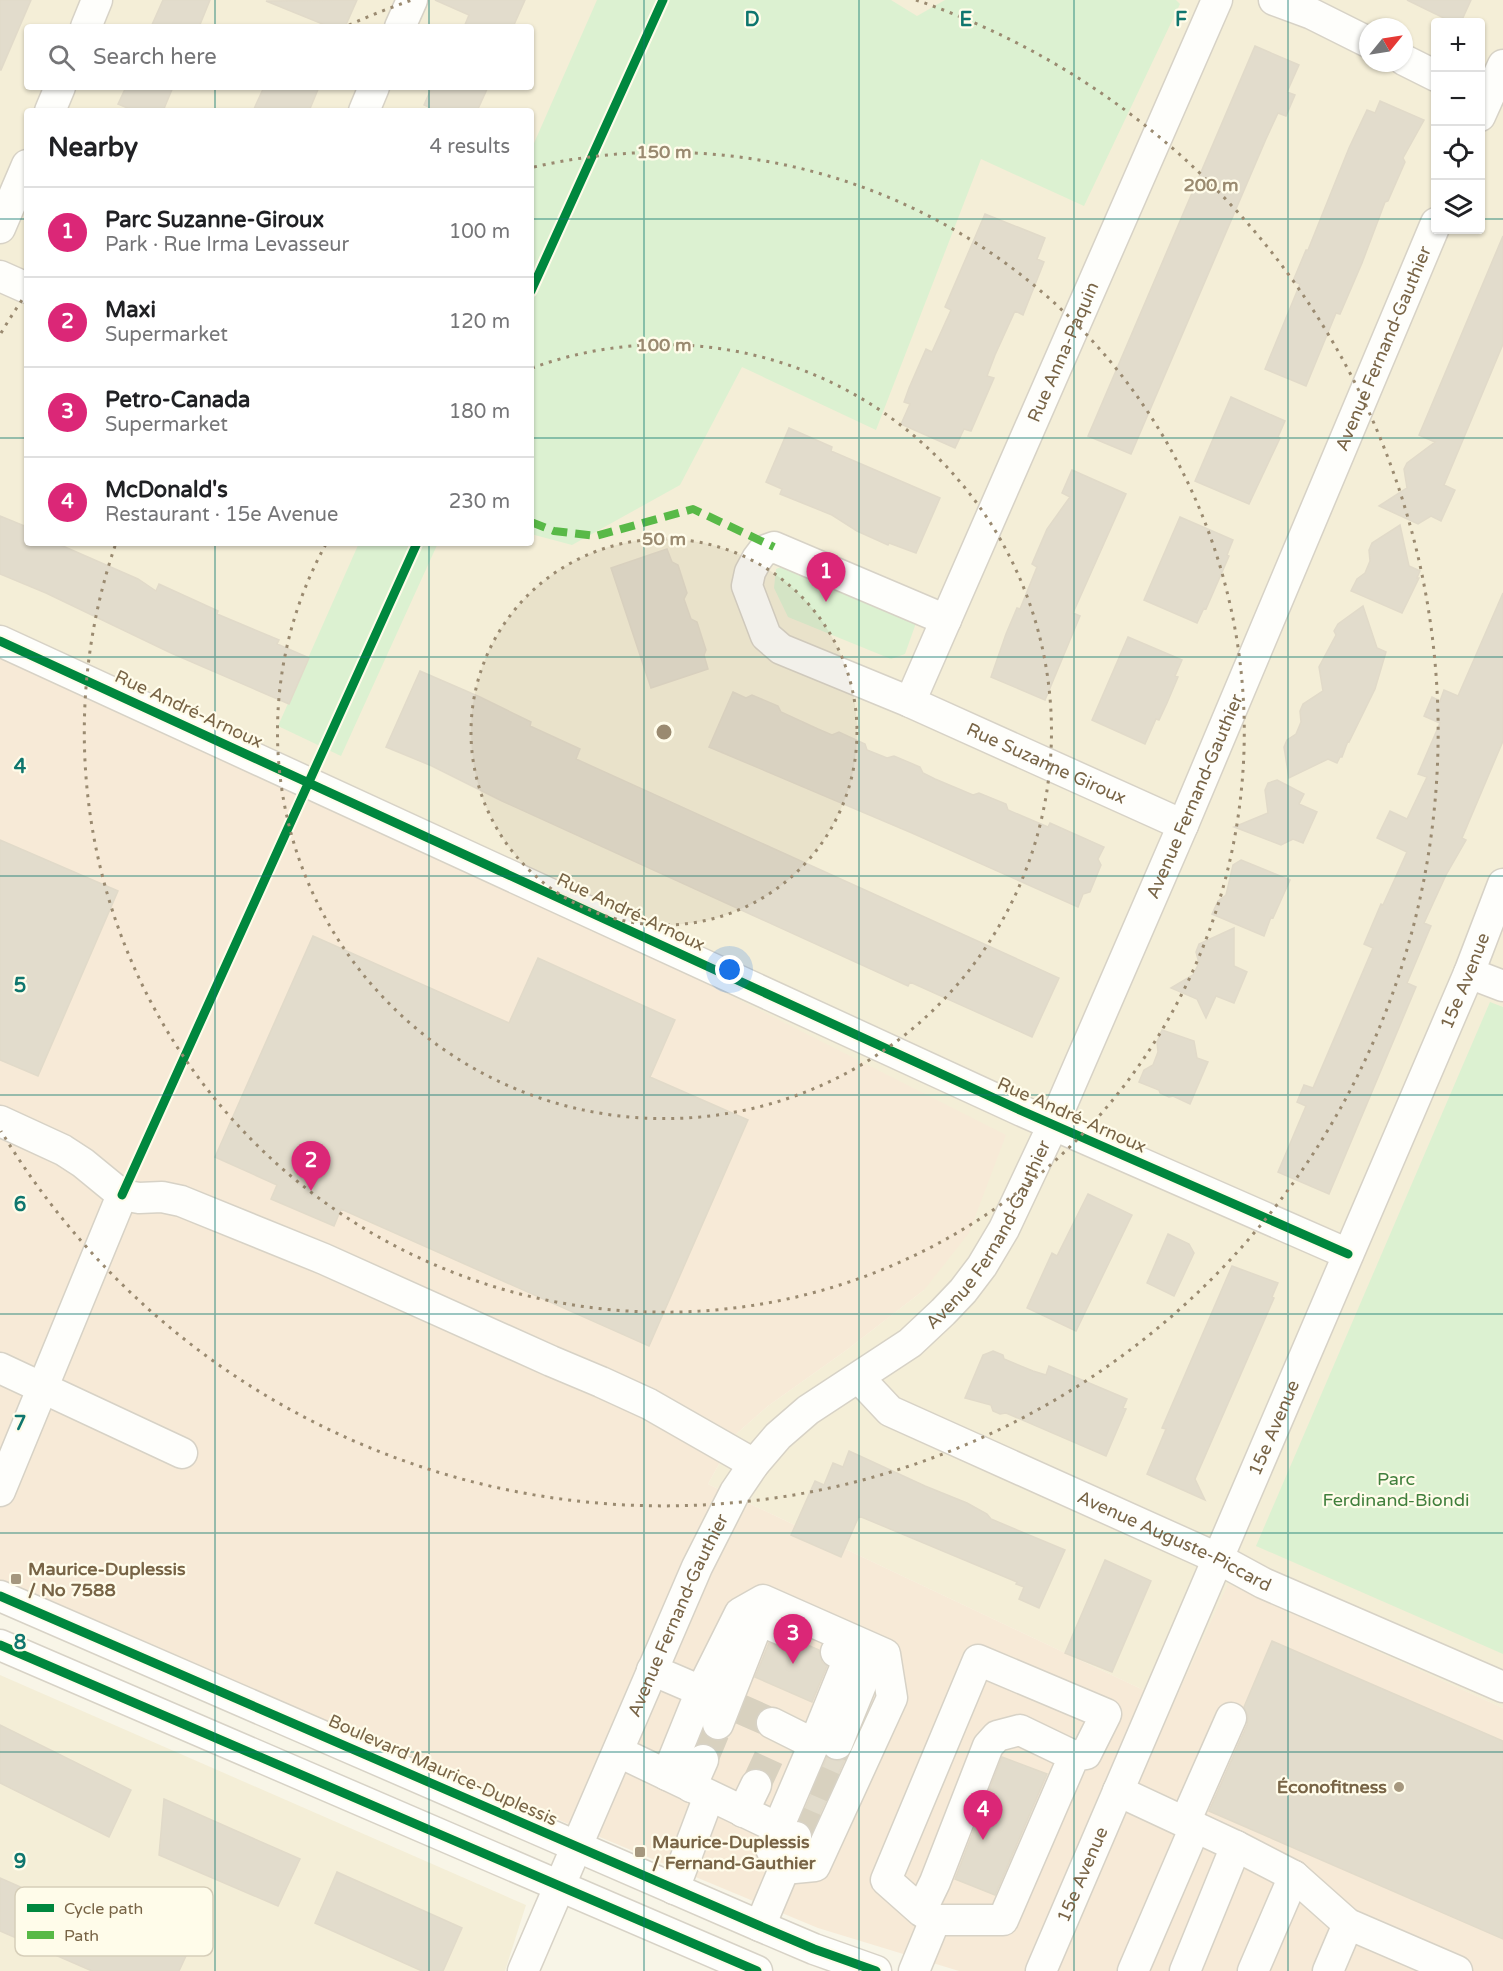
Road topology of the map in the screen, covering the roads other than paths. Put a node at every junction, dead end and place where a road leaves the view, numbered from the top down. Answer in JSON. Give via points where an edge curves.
{"nodes":[{"id":1,"x":98,"y":0,"type":"edge"},
{"id":2,"x":412,"y":0,"type":"edge"},
{"id":3,"x":1217,"y":0,"type":"edge"},
{"id":4,"x":1274,"y":0,"type":"edge"},
{"id":5,"x":87,"y":24,"type":"edge"},
{"id":6,"x":401,"y":24,"type":"edge"},
{"id":7,"x":1359,"y":38,"type":"edge"},
{"id":8,"x":1413,"y":64,"type":"edge"},
{"id":9,"x":1503,"y":65,"type":"edge"},
{"id":10,"x":1431,"y":74,"type":"edge"},
{"id":11,"x":59,"y":90,"type":"edge"},
{"id":12,"x":373,"y":90,"type":"edge"},
{"id":13,"x":1485,"y":101,"type":"edge"},
{"id":14,"x":51,"y":108,"type":"edge"},
{"id":15,"x":365,"y":108,"type":"edge"},
{"id":16,"x":24,"y":172,"type":"edge"},
{"id":17,"x":0,"y":228,"type":"edge"},
{"id":18,"x":1431,"y":234,"type":"edge"},
{"id":19,"x":0,"y":276,"type":"edge"},
{"id":20,"x":24,"y":287,"type":"edge"},
{"id":21,"x":946,"y":620,"type":"junction"},
{"id":22,"x":0,"y":641,"type":"edge"},
{"id":23,"x":909,"y":702,"type":"junction"},
{"id":24,"x":1183,"y":825,"type":"junction"},
{"id":25,"x":1503,"y":884,"type":"edge"},
{"id":26,"x":1468,"y":973,"type":"junction"},
{"id":27,"x":1503,"y":986,"type":"edge"},
{"id":28,"x":0,"y":1121,"type":"edge"},
{"id":29,"x":1053,"y":1125,"type":"junction"},
{"id":30,"x":122,"y":1195,"type":"junction"},
{"id":31,"x":1348,"y":1254,"type":"junction"},
{"id":32,"x":0,"y":1368,"type":"edge"},
{"id":33,"x":859,"y":1378,"type":"junction"},
{"id":34,"x":43,"y":1389,"type":"junction"},
{"id":35,"x":182,"y":1452,"type":"dead end"},
{"id":36,"x":754,"y":1464,"type":"junction"},
{"id":37,"x":0,"y":1491,"type":"edge"},
{"id":38,"x":1218,"y":1558,"type":"junction"},
{"id":39,"x":0,"y":1596,"type":"edge"},
{"id":40,"x":0,"y":1645,"type":"edge"},
{"id":41,"x":652,"y":1670,"type":"junction"},
{"id":42,"x":1503,"y":1687,"type":"edge"},
{"id":43,"x":721,"y":1706,"type":"junction"},
{"id":44,"x":1106,"y":1714,"type":"junction"},
{"id":45,"x":1231,"y":1718,"type":"dead end"},
{"id":46,"x":1145,"y":1728,"type":"junction"},
{"id":47,"x":776,"y":1732,"type":"tunnel mouth"},
{"id":48,"x":825,"y":1744,"type":"junction"},
{"id":49,"x":619,"y":1752,"type":"junction"},
{"id":50,"x":1074,"y":1756,"type":"junction"},
{"id":51,"x":703,"y":1760,"type":"tunnel mouth"},
{"id":52,"x":756,"y":1785,"type":"tunnel mouth"},
{"id":53,"x":689,"y":1786,"type":"junction"},
{"id":54,"x":1118,"y":1791,"type":"junction"},
{"id":55,"x":743,"y":1812,"type":"junction"},
{"id":56,"x":1190,"y":1825,"type":"junction"},
{"id":57,"x":787,"y":1833,"type":"junction"},
{"id":58,"x":1236,"y":1846,"type":"junction"},
{"id":59,"x":578,"y":1847,"type":"junction"},
{"id":60,"x":784,"y":1869,"type":"junction"},
{"id":61,"x":1294,"y":1876,"type":"junction"},
{"id":62,"x":560,"y":1886,"type":"junction"},
{"id":63,"x":674,"y":1889,"type":"junction"},
{"id":64,"x":928,"y":1915,"type":"junction"},
{"id":65,"x":1348,"y":1924,"type":"junction"},
{"id":66,"x":760,"y":1926,"type":"junction"},
{"id":67,"x":1402,"y":1960,"type":"edge"},
{"id":68,"x":523,"y":1971,"type":"edge"},
{"id":69,"x":757,"y":1971,"type":"edge"},
{"id":70,"x":876,"y":1971,"type":"edge"},
{"id":71,"x":914,"y":1971,"type":"edge"},
{"id":72,"x":1041,"y":1971,"type":"edge"},
{"id":73,"x":1133,"y":1971,"type":"edge"},
{"id":74,"x":1185,"y":1971,"type":"edge"},
{"id":75,"x":1253,"y":1971,"type":"edge"},
{"id":76,"x":1328,"y":1971,"type":"edge"},
{"id":77,"x":1457,"y":1971,"type":"edge"}],
"edges":[{"from":1,"to":5,"type":"street"},
{"from":2,"to":6,"type":"street"},
{"from":3,"to":21,"type":"street","name":"Rue Anna-Paquin"},
{"from":4,"to":7,"type":"street"},
{"from":8,"to":10,"type":"street"},
{"from":9,"to":13,"type":"street"},
{"from":11,"to":14,"type":"street"},
{"from":12,"to":15,"type":"street"},
{"from":16,"to":17,"type":"street"},
{"from":18,"to":24,"type":"street","name":"Avenue Fernand-Gauthier"},
{"from":19,"to":20,"type":"street"},
{"from":21,"to":23,"type":"street","name":"Rue Anna-Paquin"},
{"from":21,"to":23,"type":"street","name":"Rue Suzanne Giroux","via":[[774,547],[763,551],[750,572],[747,586],[761,627],[781,649]]},
{"from":22,"to":29,"type":"street","name":"Rue André-Arnoux"},
{"from":23,"to":24,"type":"street","name":"Rue Suzanne Giroux"},
{"from":24,"to":29,"type":"street","name":"Avenue Fernand-Gauthier"},
{"from":25,"to":26,"type":"street","name":"15e Avenue"},
{"from":26,"to":27,"type":"street"},
{"from":26,"to":31,"type":"street","name":"15e Avenue"},
{"from":28,"to":30,"type":"street","via":[[63,1150]]},
{"from":29,"to":31,"type":"street","name":"Rue André-Arnoux"},
{"from":29,"to":33,"type":"street","name":"Avenue Fernand-Gauthier","via":[[1004,1229],[963,1291],[910,1343]]},
{"from":30,"to":34,"type":"street"},
{"from":30,"to":36,"type":"street","via":[[181,1201],[324,1259],[639,1400]]},
{"from":31,"to":38,"type":"street","name":"15e Avenue"},
{"from":32,"to":34,"type":"street"},
{"from":33,"to":36,"type":"street","name":"Avenue Fernand-Gauthier","via":[[808,1410]]},
{"from":33,"to":38,"type":"street","name":"Avenue Auguste-Piccard","via":[[890,1411]]},
{"from":34,"to":35,"type":"street"},
{"from":34,"to":37,"type":"street"},
{"from":36,"to":41,"type":"street","name":"Avenue Fernand-Gauthier","via":[[715,1529]]},
{"from":38,"to":42,"type":"street","name":"Avenue Auguste-Piccard","via":[[1263,1583]]},
{"from":38,"to":46,"type":"street","name":"15e Avenue"},
{"from":39,"to":59,"type":"street","name":"Boulevard Maurice-Duplessis"},
{"from":40,"to":62,"type":"street"},
{"from":41,"to":43,"type":"street"},
{"from":41,"to":49,"type":"street","name":"Avenue Fernand-Gauthier"},
{"from":43,"to":48,"type":"street","via":[[759,1620],[849,1658]]},
{"from":43,"to":53,"type":"street"},
{"from":43,"to":60,"type":"street","via":[[740,1613],[764,1600],[885,1654],[892,1698],[815,1866]]},
{"from":44,"to":46,"type":"street"},
{"from":44,"to":50,"type":"street","via":[[1086,1754]]},
{"from":44,"to":64,"type":"street","via":[[978,1660],[886,1880]]},
{"from":45,"to":56,"type":"street"},
{"from":46,"to":54,"type":"street","name":"15e Avenue"},
{"from":47,"to":48,"type":"street"},
{"from":48,"to":57,"type":"street"},
{"from":49,"to":53,"type":"street"},
{"from":49,"to":59,"type":"street","name":"Avenue Fernand-Gauthier"},
{"from":50,"to":64,"type":"street","via":[[1003,1920]]},
{"from":50,"to":64,"type":"street","via":[[1020,1730],[997,1736],[988,1746],[935,1882]]},
{"from":51,"to":53,"type":"street"},
{"from":52,"to":55,"type":"street"},
{"from":53,"to":55,"type":"street"},
{"from":53,"to":63,"type":"street"},
{"from":54,"to":56,"type":"street"},
{"from":54,"to":72,"type":"street","name":"15e Avenue"},
{"from":55,"to":57,"type":"street"},
{"from":56,"to":58,"type":"street"},
{"from":56,"to":73,"type":"street"},
{"from":57,"to":60,"type":"street","via":[[771,1850]]},
{"from":58,"to":61,"type":"street"},
{"from":58,"to":74,"type":"street"},
{"from":59,"to":62,"type":"street","name":"Avenue Fernand-Gauthier"},
{"from":59,"to":63,"type":"street","name":"Boulevard Maurice-Duplessis"},
{"from":60,"to":66,"type":"street"},
{"from":61,"to":65,"type":"street"},
{"from":61,"to":75,"type":"street"},
{"from":62,"to":68,"type":"street","name":"Avenue Fernand-Gauthier"},
{"from":62,"to":69,"type":"street"},
{"from":63,"to":66,"type":"street","name":"Boulevard Maurice-Duplessis"},
{"from":64,"to":71,"type":"street"},
{"from":65,"to":67,"type":"street"},
{"from":65,"to":76,"type":"street"},
{"from":66,"to":70,"type":"street","name":"Boulevard Maurice-Duplessis"},
{"from":67,"to":77,"type":"street"}]}
